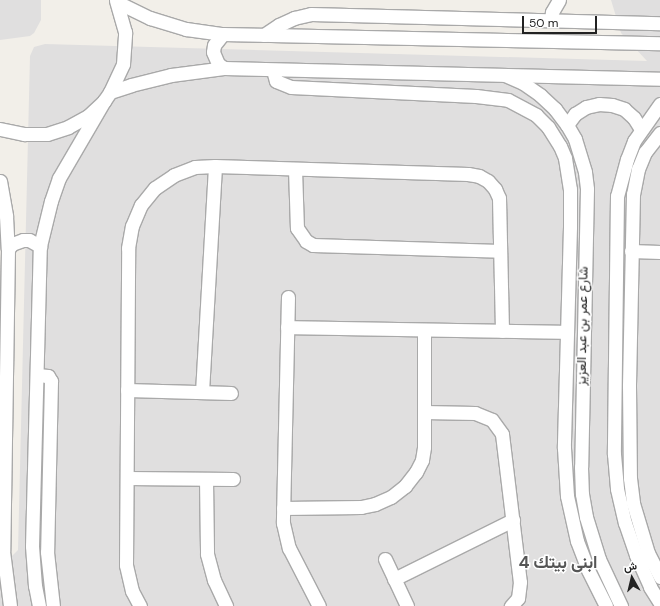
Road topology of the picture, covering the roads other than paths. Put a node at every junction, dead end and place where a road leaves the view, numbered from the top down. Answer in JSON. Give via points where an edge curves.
{"nodes":[{"id":1,"x":559,"y":0,"type":"edge"},
{"id":2,"x":117,"y":1,"type":"edge"},
{"id":3,"x":550,"y":20,"type":"junction"},
{"id":4,"x":660,"y":23,"type":"edge"},
{"id":5,"x":223,"y":34,"type":"junction"},
{"id":6,"x":264,"y":35,"type":"junction"},
{"id":7,"x":660,"y":43,"type":"edge"},
{"id":8,"x":224,"y":68,"type":"junction"},
{"id":9,"x":273,"y":70,"type":"junction"},
{"id":10,"x":505,"y":75,"type":"junction"},
{"id":11,"x":660,"y":79,"type":"edge"},
{"id":12,"x":107,"y":97,"type":"junction"},
{"id":13,"x":660,"y":104,"type":"edge"},
{"id":14,"x":567,"y":125,"type":"junction"},
{"id":15,"x":0,"y":129,"type":"edge"},
{"id":16,"x":641,"y":129,"type":"junction"},
{"id":17,"x":660,"y":133,"type":"edge"},
{"id":18,"x":215,"y":166,"type":"junction"},
{"id":19,"x":295,"y":169,"type":"junction"},
{"id":20,"x":0,"y":181,"type":"edge"},
{"id":21,"x":570,"y":233,"type":"junction"},
{"id":22,"x":585,"y":233,"type":"junction"},
{"id":23,"x":40,"y":246,"type":"junction"},
{"id":24,"x":8,"y":249,"type":"junction"},
{"id":25,"x":500,"y":251,"type":"junction"},
{"id":26,"x":631,"y":251,"type":"junction"},
{"id":27,"x":660,"y":252,"type":"edge"},
{"id":28,"x":288,"y":298,"type":"dead end"},
{"id":29,"x":287,"y":327,"type":"junction"},
{"id":30,"x":424,"y":330,"type":"junction"},
{"id":31,"x":502,"y":331,"type":"junction"},
{"id":32,"x":567,"y":332,"type":"junction"},
{"id":33,"x":616,"y":341,"type":"junction"},
{"id":34,"x":630,"y":341,"type":"junction"},
{"id":35,"x":37,"y":375,"type":"junction"},
{"id":36,"x":127,"y":390,"type":"junction"},
{"id":37,"x":202,"y":392,"type":"junction"},
{"id":38,"x":231,"y":393,"type":"dead end"},
{"id":39,"x":424,"y":412,"type":"junction"},
{"id":40,"x":3,"y":433,"type":"edge"},
{"id":41,"x":564,"y":448,"type":"junction"},
{"id":42,"x":581,"y":448,"type":"junction"},
{"id":43,"x":127,"y":478,"type":"junction"},
{"id":44,"x":206,"y":479,"type":"junction"},
{"id":45,"x":233,"y":479,"type":"dead end"},
{"id":46,"x":283,"y":508,"type":"junction"},
{"id":47,"x":513,"y":520,"type":"junction"},
{"id":48,"x":385,"y":559,"type":"dead end"},
{"id":49,"x":599,"y":559,"type":"junction"},
{"id":50,"x":586,"y":564,"type":"junction"},
{"id":51,"x":660,"y":578,"type":"edge"},
{"id":52,"x":394,"y":579,"type":"junction"},
{"id":53,"x":660,"y":603,"type":"edge"},
{"id":54,"x":10,"y":606,"type":"edge"},
{"id":55,"x":40,"y":606,"type":"edge"},
{"id":56,"x":53,"y":606,"type":"edge"},
{"id":57,"x":140,"y":606,"type":"edge"},
{"id":58,"x":226,"y":606,"type":"edge"},
{"id":59,"x":319,"y":606,"type":"edge"},
{"id":60,"x":407,"y":606,"type":"edge"},
{"id":61,"x":511,"y":606,"type":"edge"},
{"id":62,"x":606,"y":606,"type":"edge"},
{"id":63,"x":621,"y":606,"type":"edge"}],
"edges":[{"from":1,"to":3,"type":"street"},
{"from":2,"to":5,"type":"street","via":[[150,18],[172,25]]},
{"from":2,"to":12,"type":"street","via":[[125,32],[124,56],[123,64]]},
{"from":3,"to":4,"type":"street"},
{"from":3,"to":6,"type":"street","via":[[311,14],[294,18]]},
{"from":5,"to":6,"type":"street"},
{"from":5,"to":8,"type":"street","via":[[214,45],[213,52],[218,64]]},
{"from":6,"to":7,"type":"street"},
{"from":8,"to":9,"type":"street"},
{"from":8,"to":12,"type":"street","via":[[171,75],[131,85]]},
{"from":9,"to":10,"type":"street"},
{"from":9,"to":21,"type":"street","via":[[276,81],[291,87],[488,97],[508,100],[524,107],[536,115],[560,146],[570,189]]},
{"from":10,"to":11,"type":"street"},
{"from":10,"to":14,"type":"street","name":"شارع عمر بن عبد العزيز","via":[[540,95],[555,108]]},
{"from":12,"to":15,"type":"street","via":[[88,116],[68,127],[46,134],[24,134]]},
{"from":12,"to":23,"type":"street","via":[[59,178]]},
{"from":13,"to":16,"type":"street"},
{"from":14,"to":16,"type":"street","via":[[575,114],[586,107],[612,104],[624,109]]},
{"from":14,"to":22,"type":"street","name":"شارع عمر بن عبد العزيز","via":[[577,145],[585,172]]},
{"from":16,"to":33,"type":"street","via":[[627,159],[617,196]]},
{"from":17,"to":26,"type":"street","via":[[645,152],[635,181]]},
{"from":18,"to":19,"type":"street"},
{"from":18,"to":36,"type":"street","via":[[195,167],[174,175],[155,188],[141,205],[132,226],[128,248]]},
{"from":18,"to":37,"type":"street"},
{"from":19,"to":25,"type":"street","via":[[479,176],[491,185],[499,198]]},
{"from":19,"to":25,"type":"street","via":[[297,228],[301,236],[313,245]]},
{"from":20,"to":24,"type":"street"},
{"from":21,"to":22,"type":"street"},
{"from":21,"to":32,"type":"street"},
{"from":22,"to":42,"type":"street","name":"شارع عمر بن عبد العزيز"},
{"from":23,"to":24,"type":"street","via":[[23,240],[12,244]]},
{"from":23,"to":35,"type":"street"},
{"from":24,"to":40,"type":"street"},
{"from":25,"to":31,"type":"street"},
{"from":26,"to":27,"type":"street"},
{"from":26,"to":34,"type":"street"},
{"from":28,"to":29,"type":"street"},
{"from":29,"to":30,"type":"street"},
{"from":29,"to":46,"type":"street"},
{"from":30,"to":31,"type":"street"},
{"from":30,"to":39,"type":"street"},
{"from":31,"to":32,"type":"street"},
{"from":32,"to":41,"type":"street"},
{"from":33,"to":34,"type":"street"},
{"from":33,"to":53,"type":"street","via":[[614,454],[617,489],[624,522],[636,555]]},
{"from":34,"to":51,"type":"street","via":[[630,478],[640,529]]},
{"from":35,"to":55,"type":"street","via":[[32,546],[34,579]]},
{"from":35,"to":56,"type":"street","via":[[48,376],[51,381],[47,552]]},
{"from":36,"to":37,"type":"street"},
{"from":36,"to":43,"type":"street"},
{"from":37,"to":38,"type":"street"},
{"from":39,"to":46,"type":"street","via":[[422,460],[405,486],[391,497],[361,507]]},
{"from":39,"to":47,"type":"street","via":[[475,413],[492,420],[498,426],[502,434]]},
{"from":40,"to":54,"type":"street","via":[[3,551]]},
{"from":41,"to":42,"type":"street"},
{"from":41,"to":50,"type":"street","via":[[566,489],[571,518]]},
{"from":42,"to":49,"type":"street","name":"شارع عمر بن عبد العزيز","via":[[586,517]]},
{"from":43,"to":44,"type":"street"},
{"from":43,"to":57,"type":"street","via":[[126,565],[132,591]]},
{"from":44,"to":45,"type":"street"},
{"from":44,"to":58,"type":"street","via":[[207,554],[214,580]]},
{"from":46,"to":59,"type":"street","via":[[289,548]]},
{"from":47,"to":52,"type":"street"},
{"from":47,"to":61,"type":"street","via":[[520,582],[518,598]]},
{"from":48,"to":52,"type":"street"},
{"from":49,"to":50,"type":"street"},
{"from":49,"to":63,"type":"street","name":"شارع عمر بن عبد العزيز"},
{"from":50,"to":62,"type":"street"},
{"from":52,"to":60,"type":"street"}]}
